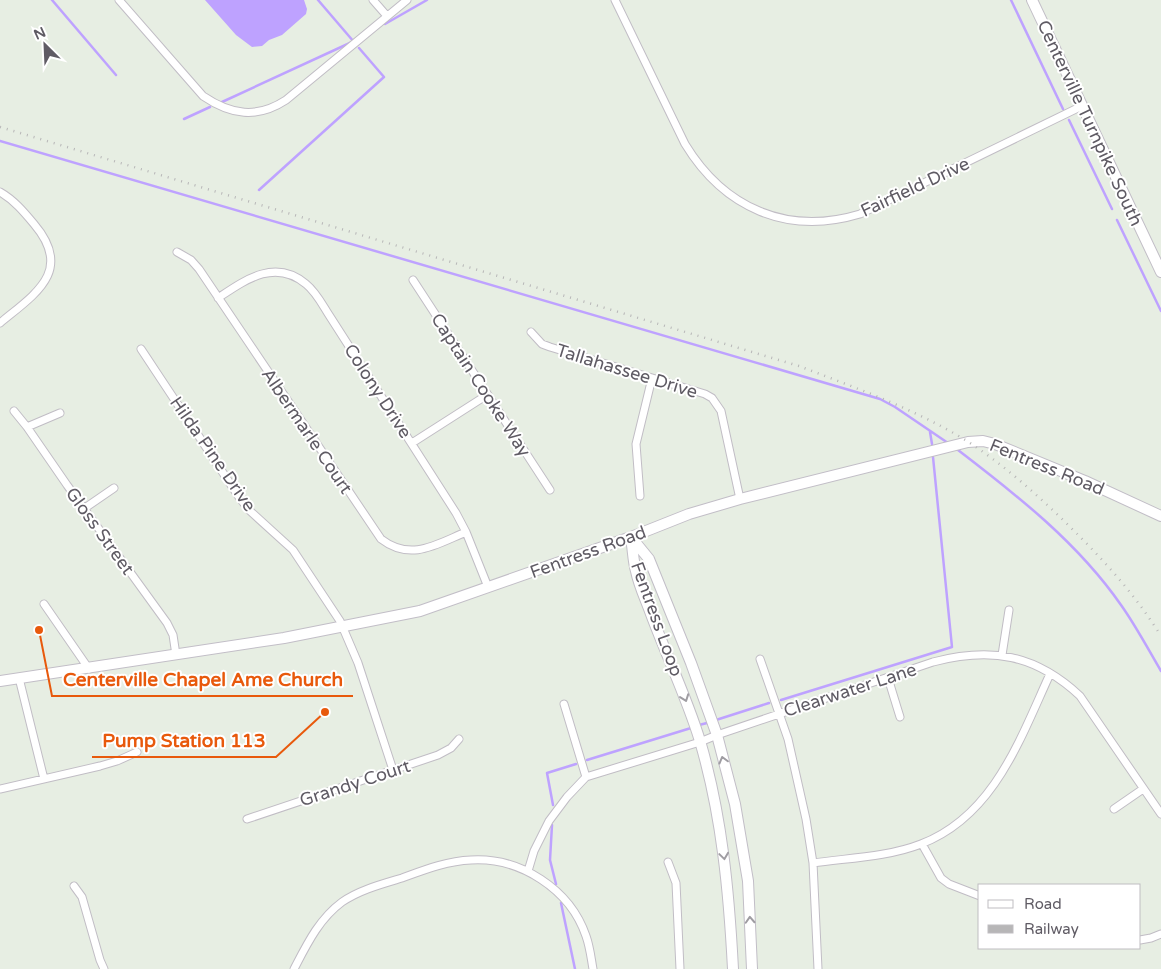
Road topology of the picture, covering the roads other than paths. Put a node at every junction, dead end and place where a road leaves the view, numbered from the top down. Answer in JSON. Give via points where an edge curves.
{"nodes":[{"id":1,"x":119,"y":0,"type":"edge"},
{"id":2,"x":374,"y":0,"type":"edge"},
{"id":3,"x":407,"y":0,"type":"edge"},
{"id":4,"x":615,"y":0,"type":"edge"},
{"id":5,"x":1032,"y":0,"type":"edge"},
{"id":6,"x":387,"y":16,"type":"junction"},
{"id":7,"x":1082,"y":106,"type":"junction"},
{"id":8,"x":0,"y":192,"type":"edge"},
{"id":9,"x":177,"y":252,"type":"dead end"},
{"id":10,"x":1161,"y":272,"type":"edge"},
{"id":11,"x":413,"y":280,"type":"dead end"},
{"id":12,"x":218,"y":298,"type":"junction"},
{"id":13,"x":0,"y":323,"type":"edge"},
{"id":14,"x":531,"y":332,"type":"dead end"},
{"id":15,"x":141,"y":349,"type":"dead end"},
{"id":16,"x":652,"y":378,"type":"junction"},
{"id":17,"x":487,"y":394,"type":"junction"},
{"id":18,"x":14,"y":411,"type":"dead end"},
{"id":19,"x":60,"y":413,"type":"dead end"},
{"id":20,"x":28,"y":427,"type":"junction"},
{"id":21,"x":412,"y":443,"type":"junction"},
{"id":22,"x":114,"y":488,"type":"dead end"},
{"id":23,"x":550,"y":490,"type":"dead end"},
{"id":24,"x":640,"y":496,"type":"dead end"},
{"id":25,"x":740,"y":499,"type":"junction"},
{"id":26,"x":85,"y":508,"type":"junction"},
{"id":27,"x":1161,"y":516,"type":"edge"},
{"id":28,"x":466,"y":532,"type":"junction"},
{"id":29,"x":631,"y":537,"type":"junction"},
{"id":30,"x":488,"y":588,"type":"junction"},
{"id":31,"x":44,"y":604,"type":"dead end"},
{"id":32,"x":1009,"y":610,"type":"dead end"},
{"id":33,"x":344,"y":628,"type":"junction"},
{"id":34,"x":176,"y":655,"type":"junction"},
{"id":35,"x":1002,"y":655,"type":"junction"},
{"id":36,"x":760,"y":659,"type":"dead end"},
{"id":37,"x":88,"y":668,"type":"junction"},
{"id":38,"x":1050,"y":674,"type":"junction"},
{"id":39,"x":19,"y":678,"type":"junction"},
{"id":40,"x":888,"y":678,"type":"junction"},
{"id":41,"x":0,"y":681,"type":"edge"},
{"id":42,"x":564,"y":704,"type":"dead end"},
{"id":43,"x":779,"y":714,"type":"junction"},
{"id":44,"x":900,"y":717,"type":"dead end"},
{"id":45,"x":716,"y":735,"type":"junction"},
{"id":46,"x":459,"y":739,"type":"dead end"},
{"id":47,"x":700,"y":742,"type":"junction"},
{"id":48,"x":137,"y":752,"type":"dead end"},
{"id":49,"x":393,"y":770,"type":"junction"},
{"id":50,"x":586,"y":777,"type":"junction"},
{"id":51,"x":44,"y":779,"type":"junction"},
{"id":52,"x":0,"y":789,"type":"edge"},
{"id":53,"x":1143,"y":789,"type":"junction"},
{"id":54,"x":1114,"y":810,"type":"dead end"},
{"id":55,"x":1161,"y":814,"type":"edge"},
{"id":56,"x":247,"y":818,"type":"dead end"},
{"id":57,"x":922,"y":844,"type":"junction"},
{"id":58,"x":668,"y":862,"type":"dead end"},
{"id":59,"x":813,"y":863,"type":"junction"},
{"id":60,"x":528,"y":871,"type":"junction"},
{"id":61,"x":74,"y":886,"type":"dead end"},
{"id":62,"x":978,"y":895,"type":"edge"},
{"id":63,"x":1161,"y":934,"type":"edge"},
{"id":64,"x":1141,"y":940,"type":"edge"},
{"id":65,"x":104,"y":969,"type":"edge"},
{"id":66,"x":294,"y":969,"type":"edge"},
{"id":67,"x":593,"y":969,"type":"edge"},
{"id":68,"x":680,"y":969,"type":"edge"},
{"id":69,"x":733,"y":969,"type":"edge"},
{"id":70,"x":752,"y":969,"type":"edge"},
{"id":71,"x":818,"y":969,"type":"edge"}],
"edges":[{"from":1,"to":6,"type":"street","via":[[203,96],[216,105],[247,112],[264,110],[286,100]]},
{"from":2,"to":6,"type":"street"},
{"from":3,"to":6,"type":"street"},
{"from":4,"to":7,"type":"street","name":"Fairfield Drive","via":[[696,162],[726,192],[743,203],[780,218],[827,221],[860,214]]},
{"from":5,"to":7,"type":"street","name":"Centerville Turnpike South"},
{"from":7,"to":10,"type":"street","name":"Centerville Turnpike South"},
{"from":8,"to":13,"type":"street","via":[[13,201],[40,232],[49,247],[51,261],[44,283]]},
{"from":9,"to":12,"type":"street","name":"Albermarle Court","via":[[191,260]]},
{"from":11,"to":17,"type":"street","name":"Captain Cooke Way"},
{"from":12,"to":21,"type":"street","name":"Colony Drive","via":[[243,281],[263,273],[293,276],[306,284],[318,297]]},
{"from":12,"to":28,"type":"street","name":"Albermarle Court","via":[[381,539],[396,549],[413,551]]},
{"from":14,"to":16,"type":"street","name":"Tallahassee Drive","via":[[542,344]]},
{"from":15,"to":33,"type":"street","name":"Hilda Pine Drive","via":[[239,497],[293,550]]},
{"from":16,"to":24,"type":"street","via":[[636,444]]},
{"from":16,"to":25,"type":"street","name":"Tallahassee Drive","via":[[705,394],[717,404]]},
{"from":17,"to":21,"type":"street"},
{"from":17,"to":23,"type":"street","name":"Captain Cooke Way"},
{"from":18,"to":20,"type":"street","name":"Gloss Street"},
{"from":19,"to":20,"type":"street"},
{"from":20,"to":26,"type":"street","name":"Gloss Street"},
{"from":21,"to":28,"type":"street","name":"Colony Drive"},
{"from":22,"to":26,"type":"street"},
{"from":25,"to":27,"type":"street","name":"Fentress Road","via":[[947,446],[979,441],[1024,455]]},
{"from":25,"to":29,"type":"street","name":"Fentress Road","via":[[689,514]]},
{"from":26,"to":34,"type":"street","name":"Gloss Street","via":[[167,622]]},
{"from":28,"to":30,"type":"street","name":"Colony Drive"},
{"from":29,"to":30,"type":"street","name":"Fentress Road"},
{"from":29,"to":45,"type":"street","name":"Fentress Loop","via":[[650,559]]},
{"from":29,"to":47,"type":"street","name":"Fentress Loop","one_way":true,"via":[[636,571]]},
{"from":30,"to":33,"type":"street","name":"Fentress Road","via":[[420,612]]},
{"from":31,"to":37,"type":"street"},
{"from":32,"to":35,"type":"street"},
{"from":33,"to":34,"type":"street","name":"Fentress Road"},
{"from":33,"to":49,"type":"street","name":"Hilda Pine Drive"},
{"from":34,"to":37,"type":"street","name":"Fentress Road"},
{"from":35,"to":38,"type":"street","name":"Clearwater Lane","via":[[1032,664]]},
{"from":35,"to":40,"type":"street","name":"Clearwater Lane","via":[[952,657]]},
{"from":36,"to":43,"type":"street"},
{"from":37,"to":39,"type":"street","name":"Fentress Road"},
{"from":38,"to":53,"type":"street","name":"Clearwater Lane","via":[[1080,696]]},
{"from":38,"to":57,"type":"street","via":[[997,782],[960,822]]},
{"from":39,"to":41,"type":"street","name":"Fentress Road"},
{"from":39,"to":51,"type":"street"},
{"from":40,"to":43,"type":"street","name":"Clearwater Lane"},
{"from":40,"to":44,"type":"street"},
{"from":42,"to":50,"type":"street"},
{"from":43,"to":45,"type":"street","name":"Clearwater Lane"},
{"from":43,"to":59,"type":"street","via":[[798,778]]},
{"from":45,"to":47,"type":"street","name":"Clearwater Lane"},
{"from":70,"to":45,"type":"street","name":"Fentress Loop","one_way":true,"via":[[748,880],[735,804]]},
{"from":46,"to":49,"type":"street","name":"Grandy Court","via":[[445,752]]},
{"from":47,"to":50,"type":"street","name":"Clearwater Lane"},
{"from":47,"to":69,"type":"street","name":"Fentress Loop","one_way":true,"via":[[724,856]]},
{"from":48,"to":51,"type":"street","via":[[100,766]]},
{"from":49,"to":56,"type":"street","name":"Grandy Court"},
{"from":50,"to":60,"type":"street","name":"Clearwater Lane","via":[[549,821]]},
{"from":51,"to":52,"type":"street"},
{"from":53,"to":54,"type":"street"},
{"from":53,"to":55,"type":"street","name":"Clearwater Lane"},
{"from":57,"to":59,"type":"street","via":[[896,852]]},
{"from":57,"to":62,"type":"street","via":[[941,878]]},
{"from":58,"to":68,"type":"street","via":[[676,883]]},
{"from":59,"to":71,"type":"street"},
{"from":60,"to":66,"type":"street","via":[[496,861],[471,860],[426,869],[362,892],[342,902],[320,924],[309,938]]},
{"from":60,"to":67,"type":"street","via":[[553,888],[572,908],[586,934]]},
{"from":61,"to":65,"type":"street","via":[[82,897]]},
{"from":63,"to":64,"type":"street"}]}
